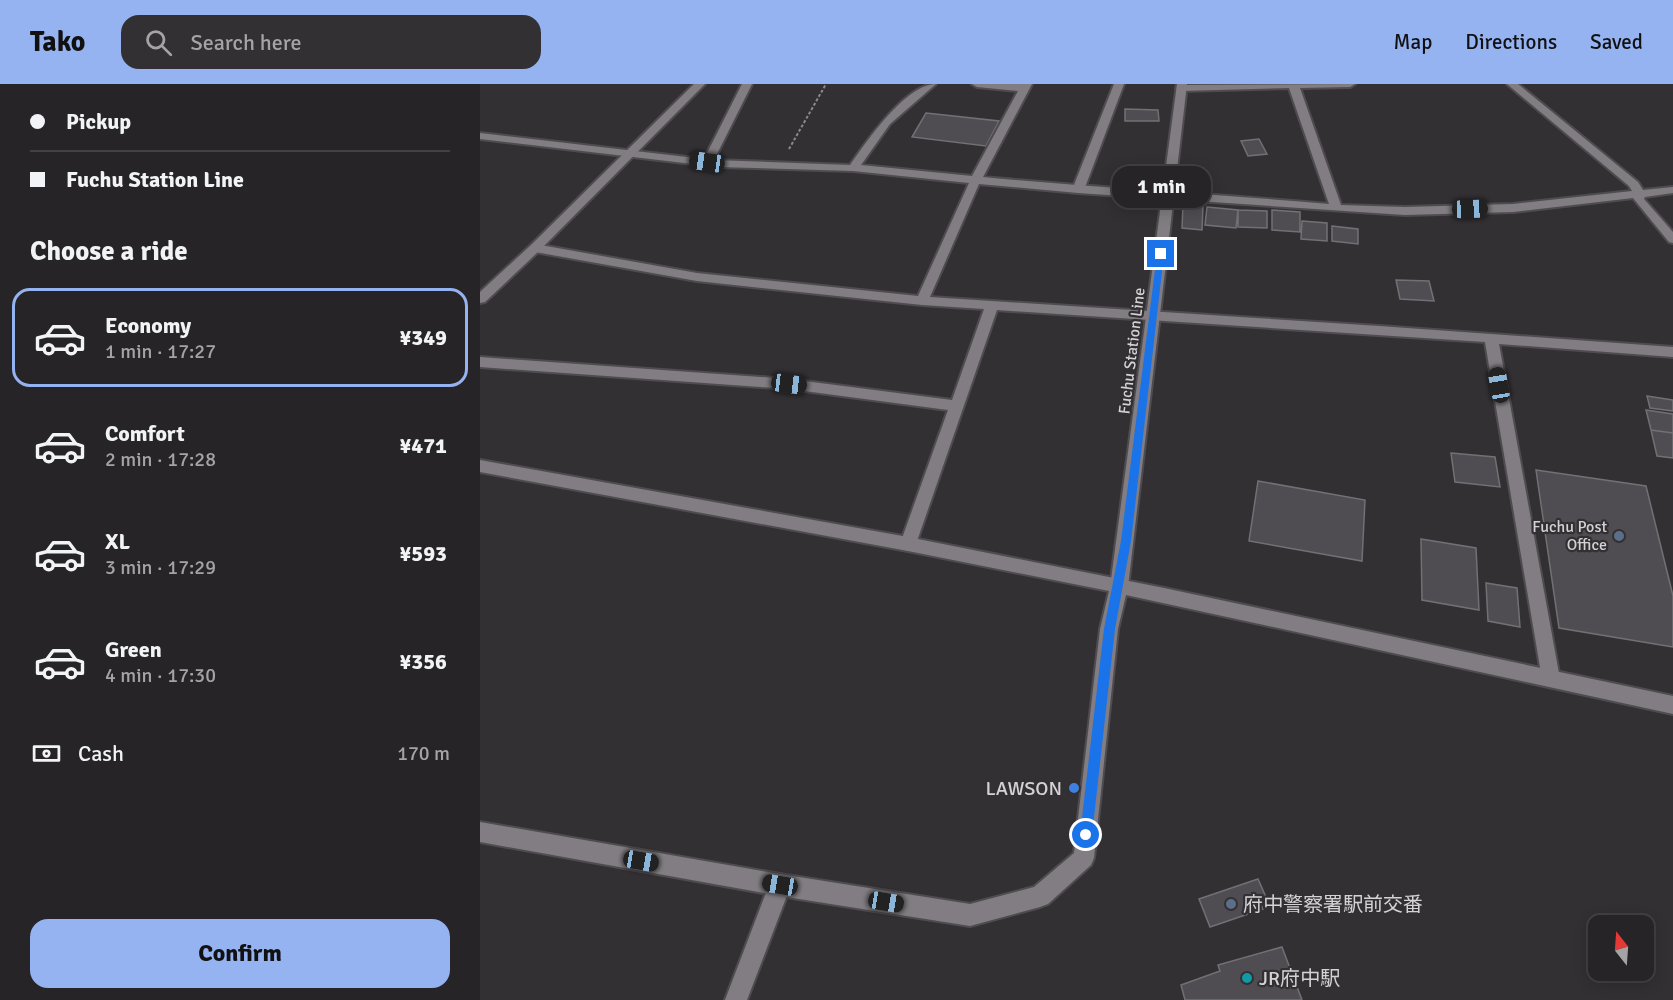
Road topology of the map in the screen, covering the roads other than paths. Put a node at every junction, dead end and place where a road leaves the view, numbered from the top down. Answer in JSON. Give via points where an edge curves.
{"nodes":[{"id":1,"x":699,"y":84,"type":"edge"},
{"id":2,"x":747,"y":84,"type":"edge"},
{"id":3,"x":931,"y":84,"type":"edge"},
{"id":4,"x":977,"y":84,"type":"edge"},
{"id":5,"x":1119,"y":84,"type":"edge"},
{"id":6,"x":1350,"y":84,"type":"edge"},
{"id":7,"x":1512,"y":84,"type":"edge"},
{"id":8,"x":1181,"y":86,"type":"edge"},
{"id":9,"x":1293,"y":86,"type":"edge"},
{"id":10,"x":1026,"y":87,"type":"edge"},
{"id":11,"x":480,"y":136,"type":"edge"},
{"id":12,"x":632,"y":152,"type":"junction"},
{"id":13,"x":707,"y":162,"type":"junction"},
{"id":14,"x":853,"y":168,"type":"junction"},
{"id":15,"x":975,"y":181,"type":"junction"},
{"id":16,"x":1078,"y":190,"type":"junction"},
{"id":17,"x":1673,"y":190,"type":"edge"},
{"id":18,"x":1168,"y":194,"type":"junction"},
{"id":19,"x":1640,"y":194,"type":"junction"},
{"id":20,"x":1336,"y":208,"type":"junction"},
{"id":21,"x":1673,"y":239,"type":"edge"},
{"id":22,"x":536,"y":248,"type":"junction"},
{"id":23,"x":480,"y":299,"type":"edge"},
{"id":24,"x":922,"y":301,"type":"junction"},
{"id":25,"x":993,"y":306,"type":"junction"},
{"id":26,"x":1152,"y":315,"type":"junction"},
{"id":27,"x":1491,"y":339,"type":"junction"},
{"id":28,"x":1673,"y":352,"type":"edge"},
{"id":29,"x":480,"y":362,"type":"edge"},
{"id":30,"x":957,"y":406,"type":"junction"},
{"id":31,"x":480,"y":466,"type":"edge"},
{"id":32,"x":908,"y":544,"type":"junction"},
{"id":33,"x":1119,"y":586,"type":"junction"},
{"id":34,"x":1551,"y":679,"type":"junction"},
{"id":35,"x":1673,"y":705,"type":"edge"},
{"id":36,"x":480,"y":832,"type":"edge"},
{"id":37,"x":780,"y":885,"type":"junction"},
{"id":38,"x":736,"y":1000,"type":"edge"}],
"edges":[{"from":1,"to":12,"type":"street"},
{"from":2,"to":13,"type":"street"},
{"from":3,"to":14,"type":"street","via":[[886,122]]},
{"from":4,"to":10,"type":"street"},
{"from":5,"to":16,"type":"street"},
{"from":6,"to":9,"type":"street"},
{"from":7,"to":19,"type":"street","via":[[1634,184]]},
{"from":8,"to":9,"type":"street"},
{"from":8,"to":18,"type":"street","name":"Fuchu Station Line"},
{"from":9,"to":20,"type":"street"},
{"from":10,"to":15,"type":"street"},
{"from":11,"to":12,"type":"street"},
{"from":12,"to":13,"type":"street"},
{"from":12,"to":22,"type":"street"},
{"from":13,"to":14,"type":"street"},
{"from":14,"to":15,"type":"street"},
{"from":15,"to":16,"type":"street"},
{"from":15,"to":24,"type":"street"},
{"from":16,"to":18,"type":"street"},
{"from":17,"to":19,"type":"street"},
{"from":18,"to":20,"type":"street"},
{"from":18,"to":26,"type":"street","name":"Fuchu Station Line"},
{"from":19,"to":20,"type":"street","via":[[1513,208]]},
{"from":19,"to":21,"type":"street","via":[[1638,199]]},
{"from":22,"to":23,"type":"street"},
{"from":22,"to":24,"type":"street","via":[[697,277]]},
{"from":24,"to":25,"type":"street"},
{"from":25,"to":26,"type":"street"},
{"from":25,"to":30,"type":"street"},
{"from":26,"to":27,"type":"street"},
{"from":26,"to":33,"type":"street","name":"Fuchu Station Line"},
{"from":27,"to":28,"type":"street"},
{"from":27,"to":34,"type":"street"},
{"from":29,"to":30,"type":"street","via":[[789,384]]},
{"from":30,"to":32,"type":"street"},
{"from":31,"to":32,"type":"street"},
{"from":32,"to":33,"type":"street"},
{"from":33,"to":34,"type":"street"},
{"from":33,"to":37,"type":"street","name":"Fuchu Station Line","via":[[1110,629],[1084,858],[1040,896],[970,915]]},
{"from":34,"to":35,"type":"street"},
{"from":36,"to":37,"type":"street","name":"Fuchu Station Line"},
{"from":37,"to":38,"type":"street"}]}
